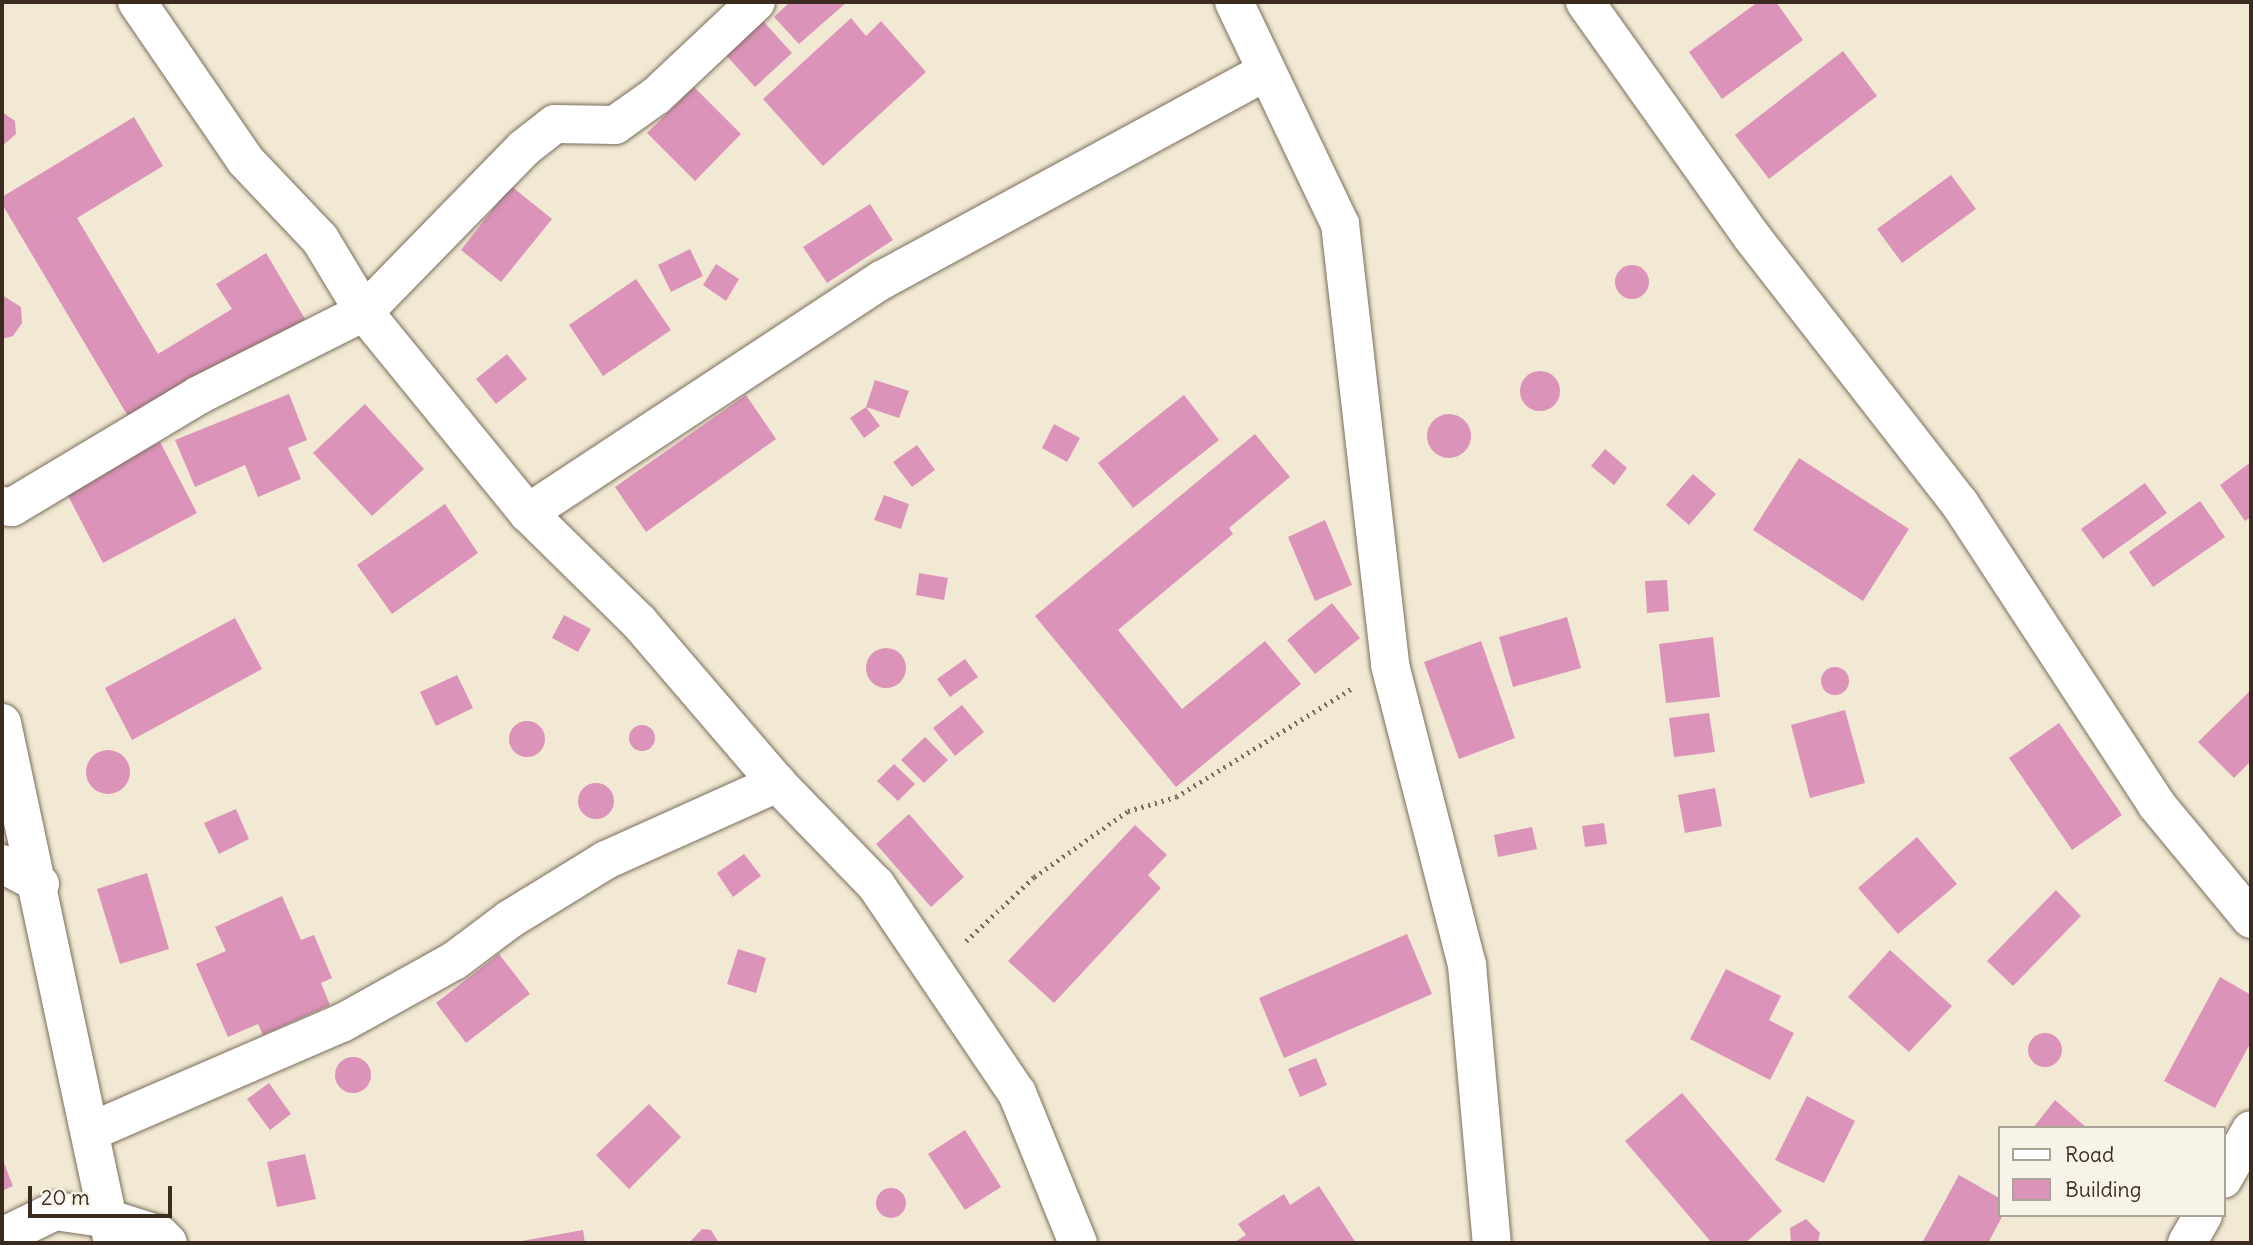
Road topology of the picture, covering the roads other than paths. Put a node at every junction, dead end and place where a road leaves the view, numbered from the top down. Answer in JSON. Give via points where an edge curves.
{"nodes":[{"id":1,"x":137,"y":2,"type":"edge"},
{"id":2,"x":756,"y":2,"type":"edge"},
{"id":3,"x":1234,"y":2,"type":"edge"},
{"id":4,"x":1585,"y":2,"type":"edge"},
{"id":5,"x":1265,"y":72,"type":"junction"},
{"id":6,"x":364,"y":312,"type":"junction"},
{"id":7,"x":2,"y":506,"type":"edge"},
{"id":8,"x":527,"y":513,"type":"junction"},
{"id":9,"x":2,"y":723,"type":"edge"},
{"id":10,"x":777,"y":783,"type":"junction"},
{"id":11,"x":2,"y":864,"type":"edge"},
{"id":12,"x":40,"y":884,"type":"junction"},
{"id":13,"x":2251,"y":919,"type":"edge"},
{"id":14,"x":92,"y":1130,"type":"junction"},
{"id":15,"x":2251,"y":1130,"type":"edge"},
{"id":16,"x":2225,"y":1176,"type":"edge"},
{"id":17,"x":2202,"y":1217,"type":"edge"},
{"id":18,"x":111,"y":1231,"type":"edge"},
{"id":19,"x":2,"y":1237,"type":"edge"},
{"id":20,"x":169,"y":1243,"type":"edge"},
{"id":21,"x":1078,"y":1243,"type":"edge"},
{"id":22,"x":1492,"y":1243,"type":"edge"},
{"id":23,"x":2187,"y":1243,"type":"edge"}],
"edges":[{"from":1,"to":6,"type":"street","via":[[245,160],[320,239]]},
{"from":2,"to":6,"type":"street","via":[[656,96],[615,125],[555,124],[524,148]]},
{"from":3,"to":5,"type":"street"},
{"from":4,"to":13,"type":"street","via":[[1752,237],[1960,504],[2156,804]]},
{"from":5,"to":8,"type":"street","via":[[882,280]]},
{"from":5,"to":22,"type":"street","via":[[1340,224],[1390,665],[1467,965]]},
{"from":6,"to":7,"type":"street","via":[[199,395],[12,507]]},
{"from":6,"to":8,"type":"street"},
{"from":8,"to":10,"type":"street","via":[[639,622]]},
{"from":9,"to":12,"type":"street"},
{"from":10,"to":14,"type":"street","via":[[606,860],[510,919],[454,961],[342,1023]]},
{"from":10,"to":21,"type":"street","via":[[876,885],[1017,1093]]},
{"from":11,"to":12,"type":"street"},
{"from":12,"to":14,"type":"street","via":[[73,1061]]},
{"from":14,"to":18,"type":"street"},
{"from":15,"to":16,"type":"street"},
{"from":17,"to":23,"type":"street"},
{"from":18,"to":19,"type":"street","via":[[55,1211]]},
{"from":18,"to":20,"type":"street","via":[[160,1235]]}]}
